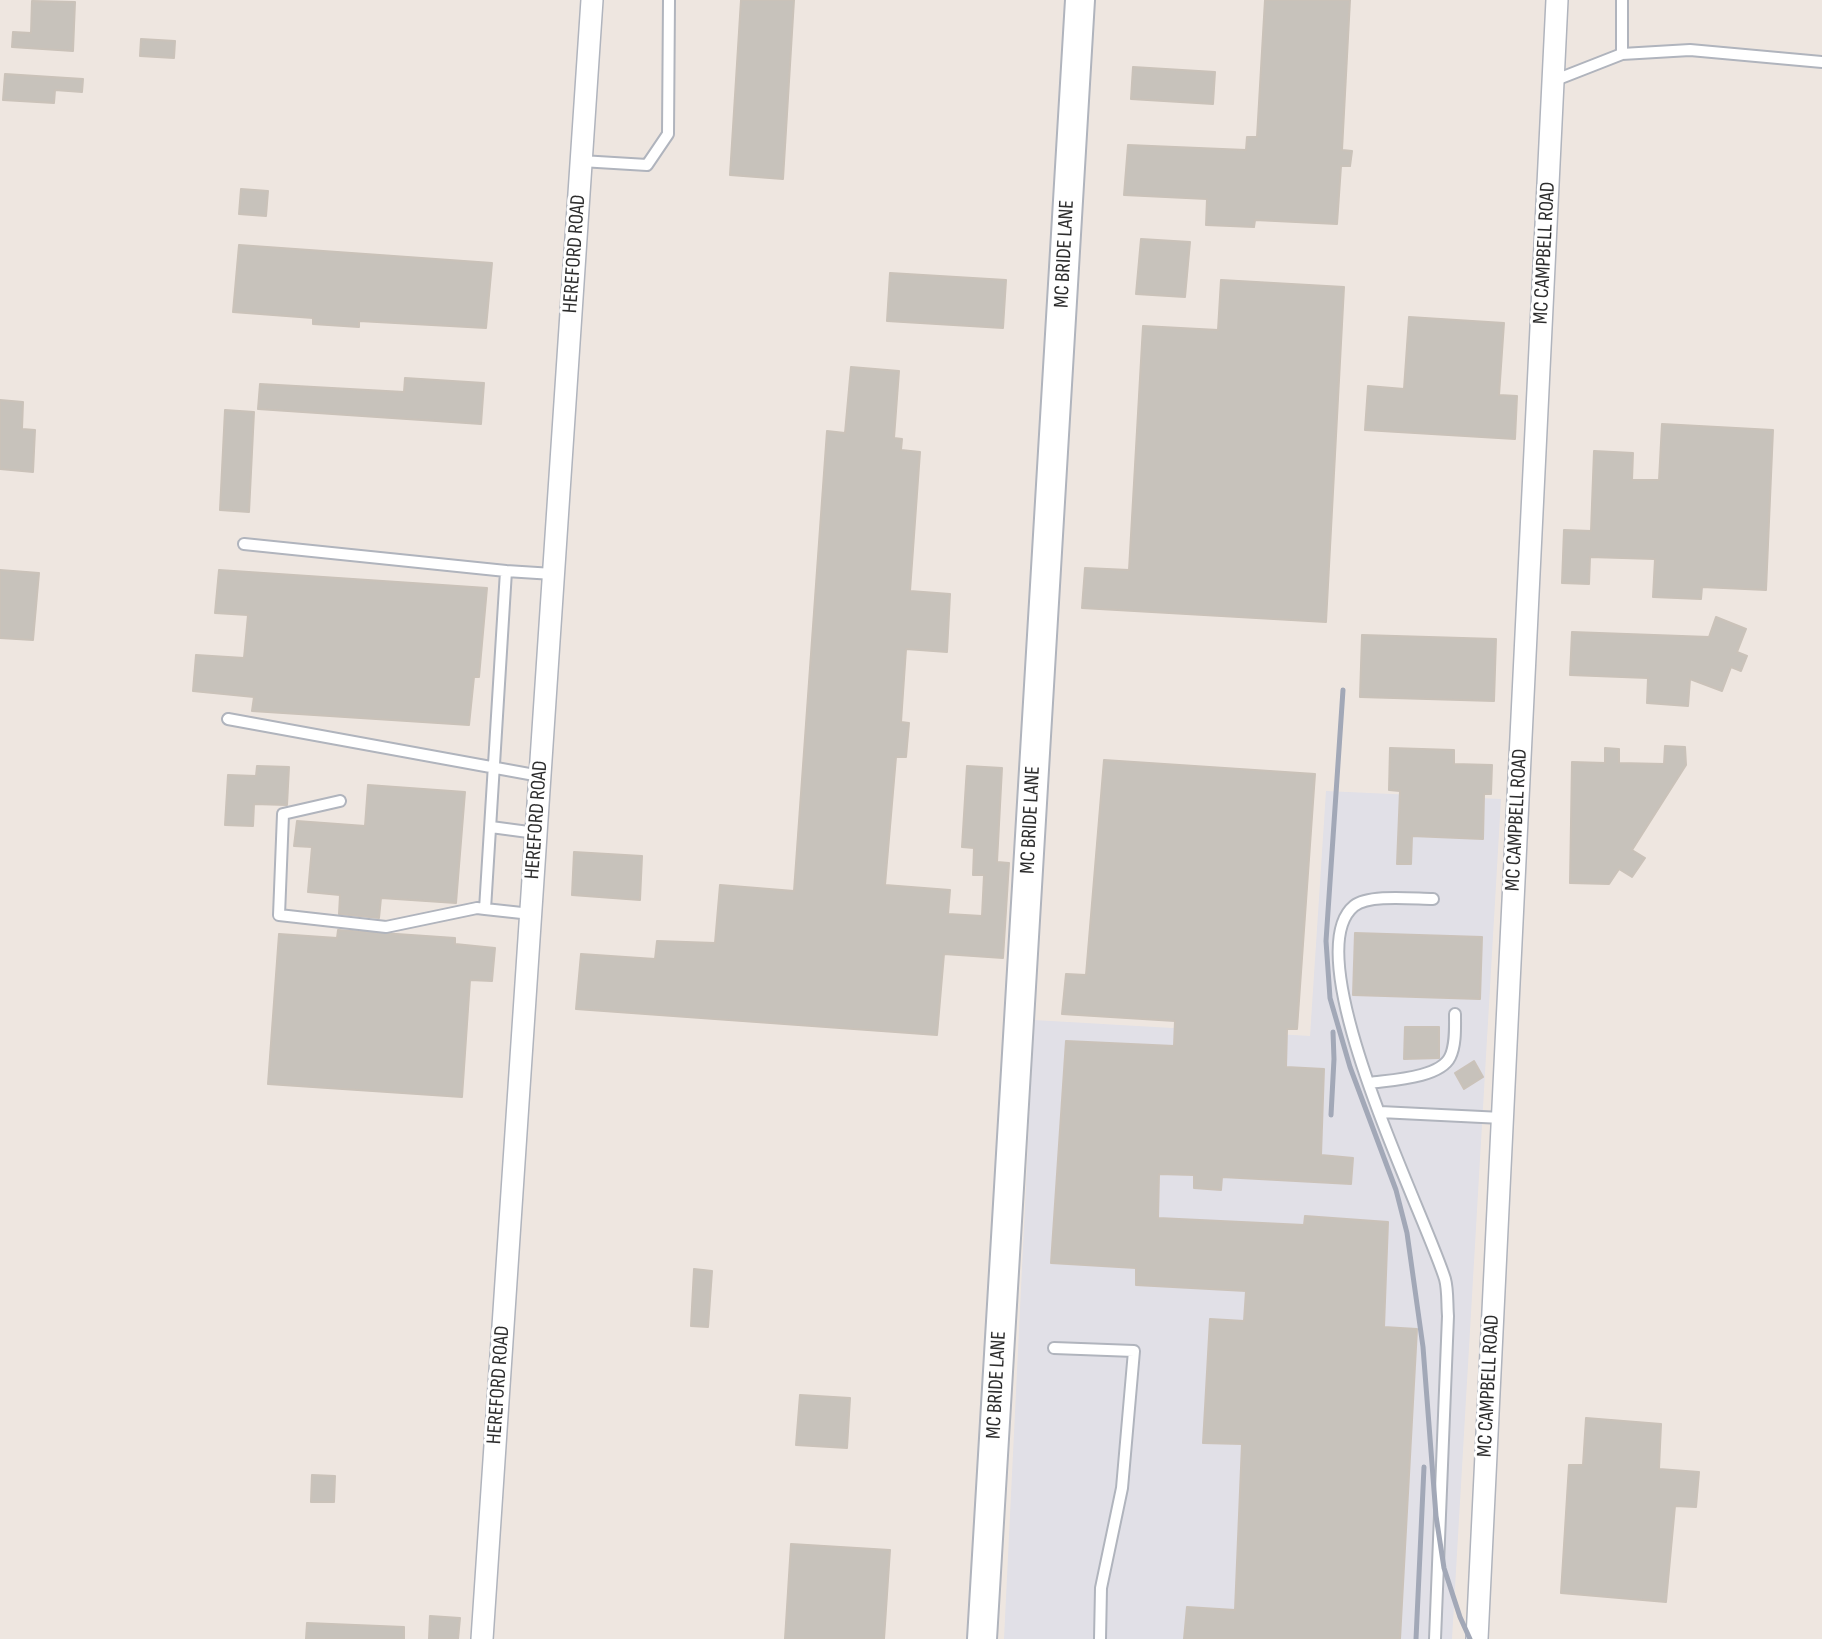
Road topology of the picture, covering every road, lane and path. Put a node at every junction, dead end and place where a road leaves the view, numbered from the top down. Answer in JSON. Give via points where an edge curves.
{"nodes":[{"id":1,"x":592,"y":0,"type":"edge"},
{"id":2,"x":669,"y":0,"type":"edge"},
{"id":3,"x":1080,"y":0,"type":"edge"},
{"id":4,"x":1557,"y":0,"type":"edge"},
{"id":5,"x":1622,"y":0,"type":"edge"},
{"id":6,"x":1622,"y":54,"type":"junction"},
{"id":7,"x":1822,"y":62,"type":"edge"},
{"id":8,"x":1553,"y":81,"type":"junction"},
{"id":9,"x":581,"y":161,"type":"junction"},
{"id":10,"x":244,"y":544,"type":"dead end"},
{"id":11,"x":506,"y":570,"type":"junction"},
{"id":12,"x":554,"y":574,"type":"junction"},
{"id":13,"x":228,"y":719,"type":"dead end"},
{"id":14,"x":495,"y":768,"type":"junction"},
{"id":15,"x":540,"y":776,"type":"junction"},
{"id":16,"x":340,"y":801,"type":"dead end"},
{"id":17,"x":491,"y":827,"type":"junction"},
{"id":18,"x":536,"y":833,"type":"junction"},
{"id":19,"x":1433,"y":899,"type":"dead end"},
{"id":20,"x":485,"y":909,"type":"junction"},
{"id":21,"x":531,"y":914,"type":"junction"},
{"id":22,"x":1455,"y":1014,"type":"dead end"},
{"id":23,"x":1370,"y":1083,"type":"junction"},
{"id":24,"x":1380,"y":1112,"type":"junction"},
{"id":25,"x":1502,"y":1118,"type":"junction"},
{"id":26,"x":1054,"y":1348,"type":"dead end"},
{"id":27,"x":482,"y":1639,"type":"edge"},
{"id":28,"x":982,"y":1639,"type":"edge"},
{"id":29,"x":1100,"y":1639,"type":"edge"},
{"id":30,"x":1435,"y":1639,"type":"edge"},
{"id":31,"x":1477,"y":1639,"type":"edge"}],
"edges":[{"from":1,"to":9,"type":"street","name":"HEREFORD ROAD"},
{"from":2,"to":9,"type":"lane","via":[[668,134],[647,165]]},
{"from":3,"to":28,"type":"street","name":"MC BRIDE LANE"},
{"from":4,"to":8,"type":"street","name":"MC CAMPBELL ROAD"},
{"from":5,"to":6,"type":"lane"},
{"from":6,"to":7,"type":"lane","via":[[1690,50]]},
{"from":6,"to":8,"type":"lane"},
{"from":8,"to":25,"type":"street","name":"MC CAMPBELL ROAD"},
{"from":9,"to":12,"type":"street","name":"HEREFORD ROAD"},
{"from":10,"to":11,"type":"lane"},
{"from":11,"to":12,"type":"lane"},
{"from":11,"to":14,"type":"lane"},
{"from":12,"to":15,"type":"street","name":"HEREFORD ROAD"},
{"from":13,"to":14,"type":"lane"},
{"from":14,"to":15,"type":"lane"},
{"from":14,"to":17,"type":"lane"},
{"from":15,"to":18,"type":"street","name":"HEREFORD ROAD"},
{"from":16,"to":20,"type":"lane","via":[[283,814],[279,915],[386,927]]},
{"from":17,"to":18,"type":"lane"},
{"from":17,"to":20,"type":"lane"},
{"from":18,"to":21,"type":"street","name":"HEREFORD ROAD"},
{"from":19,"to":23,"type":"lane","via":[[1379,898],[1356,904],[1342,920],[1341,981],[1350,1027]]},
{"from":20,"to":21,"type":"lane"},
{"from":21,"to":27,"type":"street","name":"HEREFORD ROAD"},
{"from":22,"to":23,"type":"lane","via":[[1450,1058],[1440,1068]]},
{"from":23,"to":24,"type":"lane"},
{"from":24,"to":25,"type":"lane"},
{"from":24,"to":30,"type":"lane","via":[[1446,1283]]},
{"from":25,"to":31,"type":"street","name":"MC CAMPBELL ROAD"},
{"from":26,"to":29,"type":"lane","via":[[1134,1351],[1122,1488],[1101,1588]]}]}
